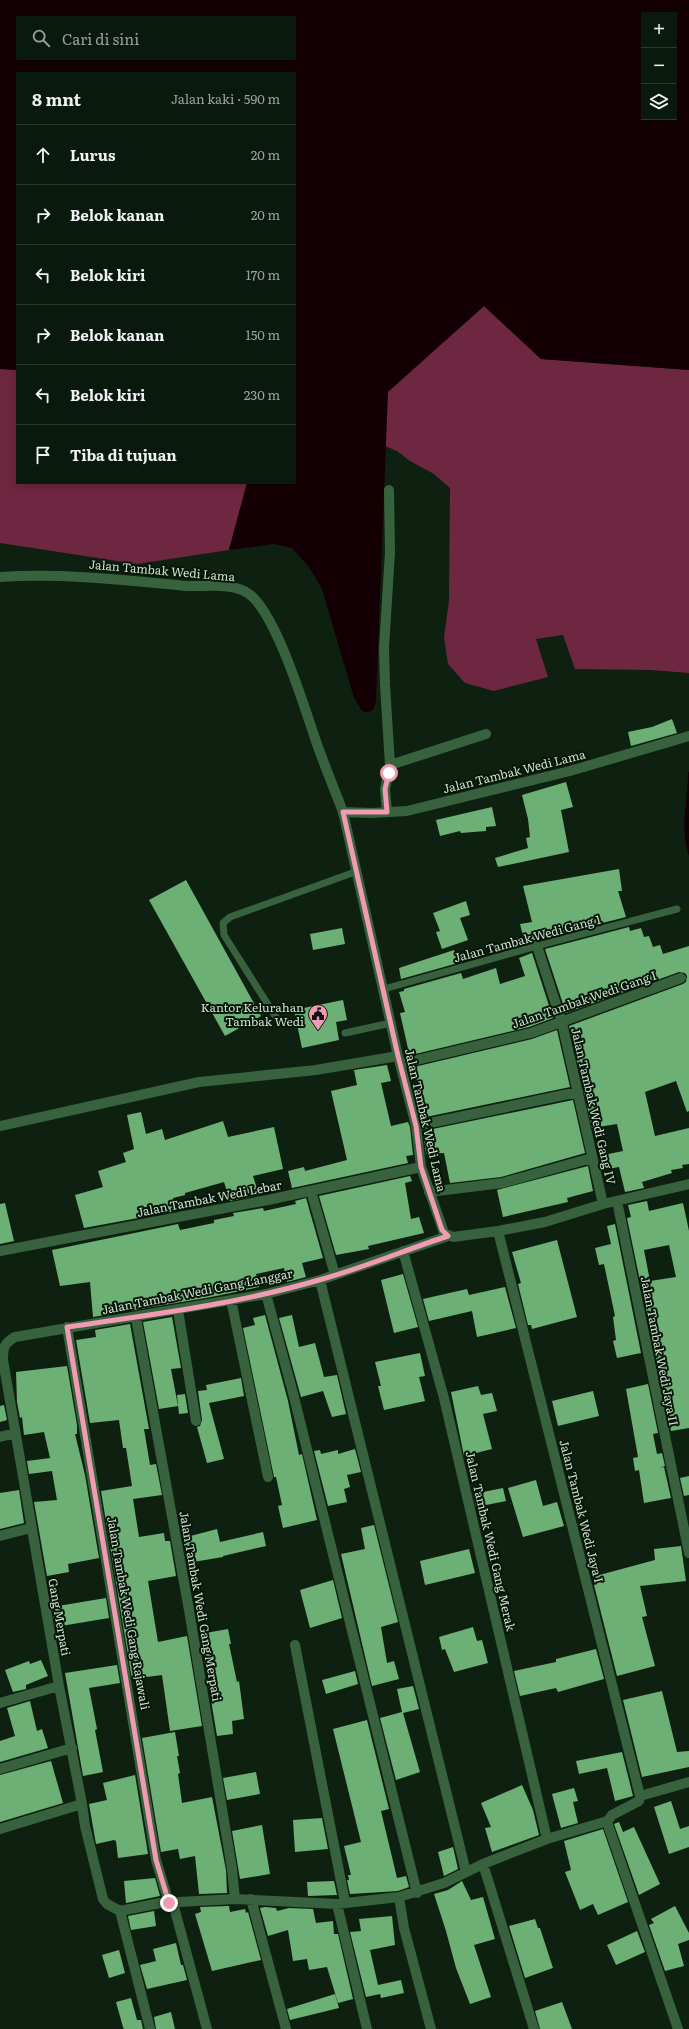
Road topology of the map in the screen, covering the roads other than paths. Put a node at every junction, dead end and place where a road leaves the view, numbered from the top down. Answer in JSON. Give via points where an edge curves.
{"nodes":[{"id":1,"x":389,"y":490,"type":"dead end"},
{"id":2,"x":0,"y":577,"type":"edge"},
{"id":3,"x":486,"y":734,"type":"dead end"},
{"id":4,"x":689,"y":736,"type":"edge"},
{"id":5,"x":390,"y":765,"type":"junction"},
{"id":6,"x":343,"y":812,"type":"junction"},
{"id":7,"x":387,"y":812,"type":"junction"},
{"id":8,"x":355,"y":872,"type":"junction"},
{"id":9,"x":677,"y":910,"type":"dead end"},
{"id":10,"x":537,"y":946,"type":"junction"},
{"id":11,"x":680,"y":978,"type":"dead end"},
{"id":12,"x":384,"y":989,"type":"junction"},
{"id":13,"x":279,"y":1022,"type":"dead end"},
{"id":14,"x":391,"y":1023,"type":"junction"},
{"id":15,"x":562,"y":1023,"type":"junction"},
{"id":16,"x":345,"y":1033,"type":"dead end"},
{"id":17,"x":399,"y":1060,"type":"junction"},
{"id":18,"x":578,"y":1092,"type":"junction"},
{"id":19,"x":0,"y":1126,"type":"edge"},
{"id":20,"x":416,"y":1126,"type":"junction"},
{"id":21,"x":592,"y":1158,"type":"junction"},
{"id":22,"x":421,"y":1167,"type":"junction"},
{"id":23,"x":689,"y":1187,"type":"edge"},
{"id":24,"x":311,"y":1191,"type":"junction"},
{"id":25,"x":429,"y":1192,"type":"junction"},
{"id":26,"x":617,"y":1201,"type":"junction"},
{"id":27,"x":603,"y":1204,"type":"junction"},
{"id":28,"x":498,"y":1231,"type":"junction"},
{"id":29,"x":448,"y":1236,"type":"junction"},
{"id":30,"x":0,"y":1251,"type":"edge"},
{"id":31,"x":403,"y":1251,"type":"junction"},
{"id":32,"x":335,"y":1275,"type":"junction"},
{"id":33,"x":320,"y":1280,"type":"junction"},
{"id":34,"x":266,"y":1294,"type":"junction"},
{"id":35,"x":231,"y":1300,"type":"junction"},
{"id":36,"x":178,"y":1310,"type":"junction"},
{"id":37,"x":136,"y":1318,"type":"junction"},
{"id":38,"x":67,"y":1327,"type":"junction"},
{"id":39,"x":15,"y":1337,"type":"joint"},
{"id":40,"x":1,"y":1361,"type":"edge"},
{"id":41,"x":196,"y":1421,"type":"dead end"},
{"id":42,"x":15,"y":1433,"type":"junction"},
{"id":43,"x":0,"y":1437,"type":"edge"},
{"id":44,"x":268,"y":1477,"type":"dead end"},
{"id":45,"x":32,"y":1528,"type":"junction"},
{"id":46,"x":0,"y":1536,"type":"edge"},
{"id":47,"x":689,"y":1553,"type":"edge"},
{"id":48,"x":295,"y":1645,"type":"dead end"},
{"id":49,"x":59,"y":1686,"type":"junction"},
{"id":50,"x":0,"y":1703,"type":"edge"},
{"id":51,"x":72,"y":1748,"type":"junction"},
{"id":52,"x":0,"y":1769,"type":"edge"},
{"id":53,"x":689,"y":1782,"type":"edge"},
{"id":54,"x":640,"y":1796,"type":"junction"},
{"id":55,"x":82,"y":1804,"type":"junction"},
{"id":56,"x":606,"y":1823,"type":"junction"},
{"id":57,"x":0,"y":1829,"type":"edge"},
{"id":58,"x":547,"y":1839,"type":"junction"},
{"id":59,"x":483,"y":1864,"type":"junction"},
{"id":60,"x":466,"y":1872,"type":"junction"},
{"id":61,"x":417,"y":1893,"type":"junction"},
{"id":62,"x":399,"y":1897,"type":"junction"},
{"id":63,"x":235,"y":1899,"type":"junction"},
{"id":64,"x":251,"y":1899,"type":"junction"},
{"id":65,"x":171,"y":1903,"type":"junction"},
{"id":66,"x":341,"y":1903,"type":"junction"},
{"id":67,"x":120,"y":1911,"type":"junction"},
{"id":68,"x":150,"y":2029,"type":"edge"},
{"id":69,"x":207,"y":2029,"type":"edge"},
{"id":70,"x":286,"y":2029,"type":"edge"},
{"id":71,"x":367,"y":2029,"type":"edge"},
{"id":72,"x":431,"y":2029,"type":"edge"},
{"id":73,"x":534,"y":2029,"type":"edge"},
{"id":74,"x":678,"y":2029,"type":"edge"}],
"edges":[{"from":1,"to":5,"type":"street","via":[[390,552],[384,685]]},
{"from":2,"to":6,"type":"street","name":"Jalan Tambak Wedi Lama","via":[[33,574],[116,578],[188,586],[229,587],[250,594],[262,607],[284,652]]},
{"from":3,"to":5,"type":"street"},
{"from":4,"to":7,"type":"street","name":"Jalan Tambak Wedi Lama","via":[[499,789],[408,811]]},
{"from":5,"to":7,"type":"street","via":[[385,789]]},
{"from":6,"to":7,"type":"street","name":"Jalan Tambak Wedi Lama"},
{"from":6,"to":8,"type":"street","name":"Jalan Tambak Wedi Lama"},
{"from":8,"to":12,"type":"street","name":"Jalan Tambak Wedi Lama"},
{"from":8,"to":13,"type":"lane","via":[[230,917],[223,923],[224,935]]},
{"from":9,"to":10,"type":"lane","name":"Jalan Tambak Wedi Gang 1"},
{"from":10,"to":12,"type":"lane","name":"Jalan Tambak Wedi Gang 1"},
{"from":10,"to":15,"type":"street","name":"Jalan Tambak Wedi Gang IV"},
{"from":11,"to":15,"type":"street","name":"Jalan Tambak Wedi Gang I"},
{"from":12,"to":14,"type":"street","name":"Jalan Tambak Wedi Lama"},
{"from":14,"to":16,"type":"lane"},
{"from":14,"to":17,"type":"street","name":"Jalan Tambak Wedi Lama"},
{"from":15,"to":17,"type":"street","name":"Jalan Tambak Wedi Gang I","via":[[531,1033]]},
{"from":15,"to":18,"type":"street","name":"Jalan Tambak Wedi Gang IV"},
{"from":17,"to":19,"type":"street","name":"Jalan Tambak Wedi Gang I","via":[[199,1082]]},
{"from":17,"to":20,"type":"street","name":"Jalan Tambak Wedi Lama"},
{"from":18,"to":20,"type":"street"},
{"from":18,"to":21,"type":"street","name":"Jalan Tambak Wedi Gang IV"},
{"from":20,"to":22,"type":"street","name":"Jalan Tambak Wedi Lama"},
{"from":21,"to":25,"type":"street","via":[[502,1183]]},
{"from":21,"to":27,"type":"street","name":"Jalan Tambak Wedi Gang IV"},
{"from":22,"to":24,"type":"street","name":"Jalan Tambak Wedi Lebar"},
{"from":22,"to":25,"type":"street","name":"Jalan Tambak Wedi Lama"},
{"from":23,"to":26,"type":"street"},
{"from":24,"to":30,"type":"street","name":"Jalan Tambak Wedi Lebar"},
{"from":24,"to":32,"type":"street"},
{"from":25,"to":29,"type":"street","name":"Jalan Tambak Wedi Lama","via":[[442,1230]]},
{"from":26,"to":27,"type":"street"},
{"from":26,"to":47,"type":"street","name":"Jalan Tambak Wedi Jaya II"},
{"from":27,"to":28,"type":"street","via":[[545,1222]]},
{"from":28,"to":29,"type":"street"},
{"from":28,"to":54,"type":"street","name":"Jalan Tambak Wedi Jaya I"},
{"from":29,"to":31,"type":"street","name":"Jalan Tambak Wedi Gang Langgar"},
{"from":31,"to":32,"type":"street","name":"Jalan Tambak Wedi Gang Langgar"},
{"from":31,"to":58,"type":"street","name":"Jalan Tambak Wedi Gang Merak","via":[[444,1398]]},
{"from":32,"to":33,"type":"street","name":"Jalan Tambak Wedi Gang Langgar"},
{"from":33,"to":34,"type":"street","name":"Jalan Tambak Wedi Gang Langgar"},
{"from":33,"to":60,"type":"street"},
{"from":34,"to":35,"type":"street","name":"Jalan Tambak Wedi Gang Langgar"},
{"from":34,"to":61,"type":"street"},
{"from":35,"to":36,"type":"street","name":"Jalan Tambak Wedi Gang Langgar"},
{"from":35,"to":44,"type":"street"},
{"from":36,"to":37,"type":"street","name":"Jalan Tambak Wedi Gang Langgar"},
{"from":36,"to":41,"type":"street"},
{"from":37,"to":38,"type":"street","name":"Jalan Tambak Wedi Gang Langgar"},
{"from":37,"to":63,"type":"street","name":"Jalan Tambak Wedi Gang Merpati","via":[[189,1610]]},
{"from":38,"to":39,"type":"street","name":"Jalan Tambak Wedi Gang Langgar"},
{"from":38,"to":65,"type":"street","name":"Jalan Tambak Wedi Gang Rajawali","via":[[156,1860]]},
{"from":39,"to":40,"type":"street","name":"Gang Merpati","via":[[7,1341]]},
{"from":40,"to":42,"type":"street","name":"Gang Merpati"},
{"from":42,"to":43,"type":"street"},
{"from":42,"to":45,"type":"street","name":"Gang Merpati"},
{"from":45,"to":46,"type":"street"},
{"from":45,"to":49,"type":"street","name":"Gang Merpati"},
{"from":48,"to":66,"type":"street"},
{"from":49,"to":50,"type":"street"},
{"from":49,"to":51,"type":"street","name":"Gang Merpati"},
{"from":51,"to":52,"type":"street"},
{"from":51,"to":55,"type":"street","name":"Gang Merpati"},
{"from":53,"to":54,"type":"street"},
{"from":54,"to":56,"type":"street","via":[[639,1801],[612,1815]]},
{"from":55,"to":57,"type":"street"},
{"from":55,"to":67,"type":"street","name":"Gang Merpati","via":[[103,1899]]},
{"from":56,"to":58,"type":"street"},
{"from":56,"to":74,"type":"street"},
{"from":58,"to":59,"type":"street"},
{"from":59,"to":60,"type":"street"},
{"from":59,"to":73,"type":"street"},
{"from":60,"to":61,"type":"street"},
{"from":61,"to":62,"type":"street"},
{"from":62,"to":66,"type":"street"},
{"from":62,"to":72,"type":"street","via":[[404,1928]]},
{"from":63,"to":64,"type":"street"},
{"from":63,"to":65,"type":"street"},
{"from":64,"to":66,"type":"street"},
{"from":64,"to":70,"type":"street"},
{"from":65,"to":67,"type":"street"},
{"from":65,"to":69,"type":"street","name":"Jalan Tambak Wedi Gang Rajawali"},
{"from":66,"to":71,"type":"street"},
{"from":67,"to":68,"type":"street"}]}
